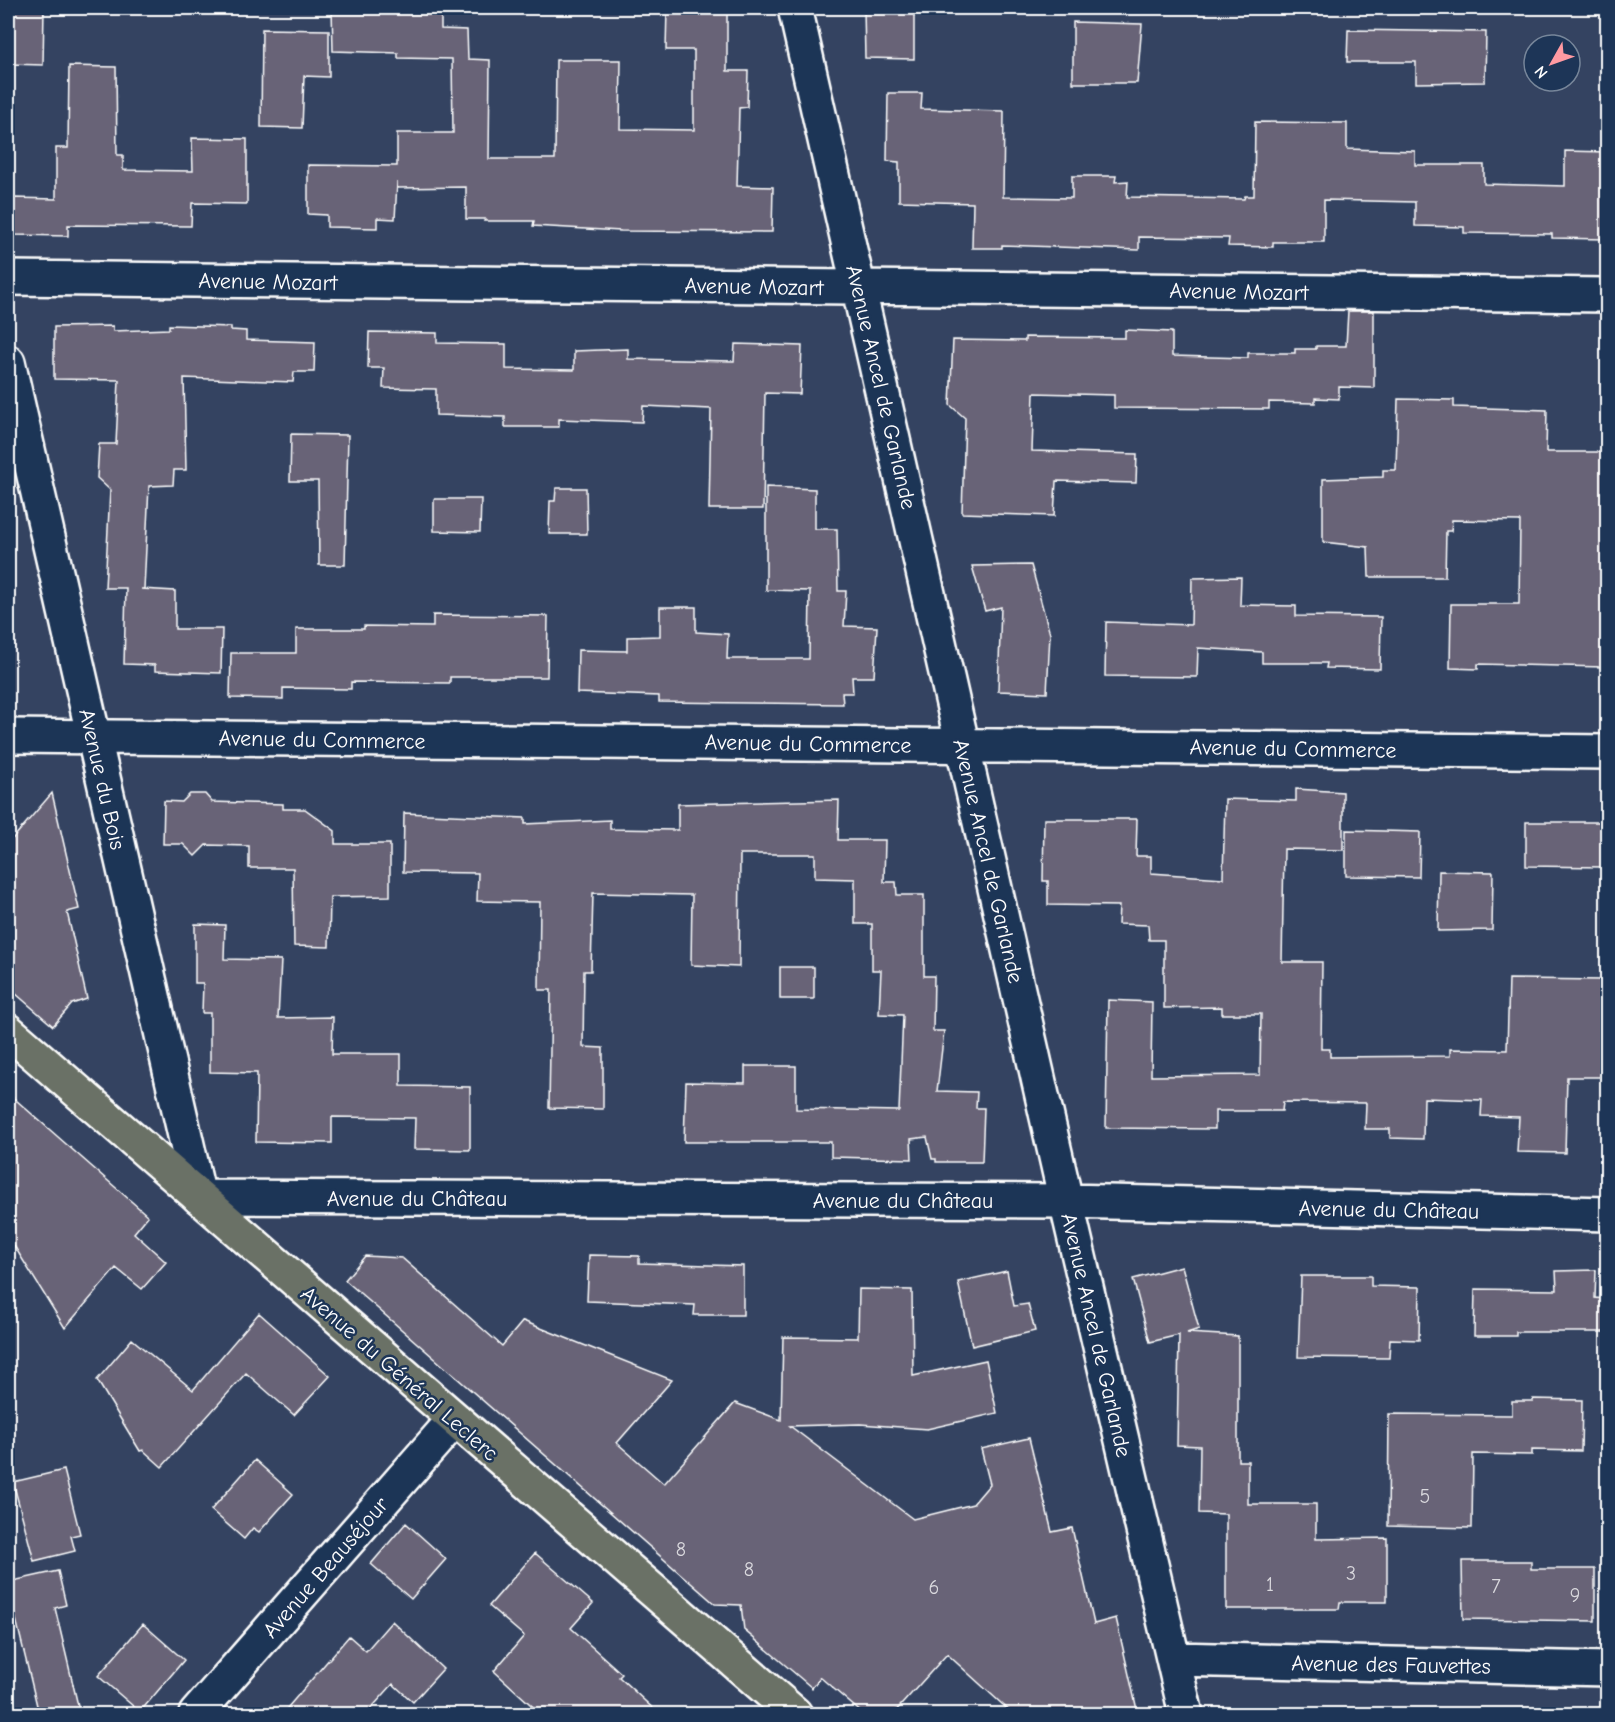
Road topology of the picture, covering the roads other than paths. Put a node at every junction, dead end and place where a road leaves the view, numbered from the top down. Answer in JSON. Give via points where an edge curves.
{"nodes":[{"id":1,"x":795,"y":8,"type":"edge"},
{"id":2,"x":8,"y":278,"type":"edge"},
{"id":3,"x":859,"y":287,"type":"junction"},
{"id":4,"x":1608,"y":295,"type":"edge"},
{"id":5,"x":8,"y":362,"type":"edge"},
{"id":6,"x":8,"y":736,"type":"edge"},
{"id":7,"x":93,"y":737,"type":"junction"},
{"id":8,"x":963,"y":745,"type":"junction"},
{"id":9,"x":1608,"y":752,"type":"edge"},
{"id":10,"x":8,"y":1031,"type":"edge"},
{"id":11,"x":199,"y":1197,"type":"junction"},
{"id":12,"x":1066,"y":1201,"type":"junction"},
{"id":13,"x":1608,"y":1214,"type":"edge"},
{"id":14,"x":454,"y":1420,"type":"junction"},
{"id":15,"x":1174,"y":1659,"type":"junction"},
{"id":16,"x":1608,"y":1669,"type":"edge"},
{"id":17,"x":196,"y":1714,"type":"edge"},
{"id":18,"x":795,"y":1714,"type":"edge"},
{"id":19,"x":1186,"y":1714,"type":"edge"}],
"edges":[{"from":1,"to":3,"type":"street","name":"Avenue Ancel de Garlande"},
{"from":2,"to":3,"type":"street","name":"Avenue Mozart"},
{"from":3,"to":4,"type":"street","name":"Avenue Mozart"},
{"from":3,"to":8,"type":"street","name":"Avenue Ancel de Garlande"},
{"from":5,"to":7,"type":"street","name":"Avenue du Bois"},
{"from":6,"to":7,"type":"street","name":"Avenue du Commerce"},
{"from":7,"to":8,"type":"street","name":"Avenue du Commerce"},
{"from":7,"to":11,"type":"street","name":"Avenue du Bois"},
{"from":8,"to":9,"type":"street","name":"Avenue du Commerce"},
{"from":8,"to":12,"type":"street","name":"Avenue Ancel de Garlande"},
{"from":10,"to":11,"type":"main road","name":"Avenue du Général Leclerc"},
{"from":11,"to":12,"type":"street","name":"Avenue du Château"},
{"from":11,"to":14,"type":"main road","name":"Avenue du Général Leclerc"},
{"from":12,"to":13,"type":"street","name":"Avenue du Château"},
{"from":12,"to":15,"type":"street","name":"Avenue Ancel de Garlande"},
{"from":14,"to":17,"type":"street","name":"Avenue Beauséjour"},
{"from":14,"to":18,"type":"main road","name":"Avenue du Général Leclerc"},
{"from":15,"to":16,"type":"street","name":"Avenue des Fauvettes"},
{"from":15,"to":19,"type":"street","name":"Avenue Ancel de Garlande"}]}
